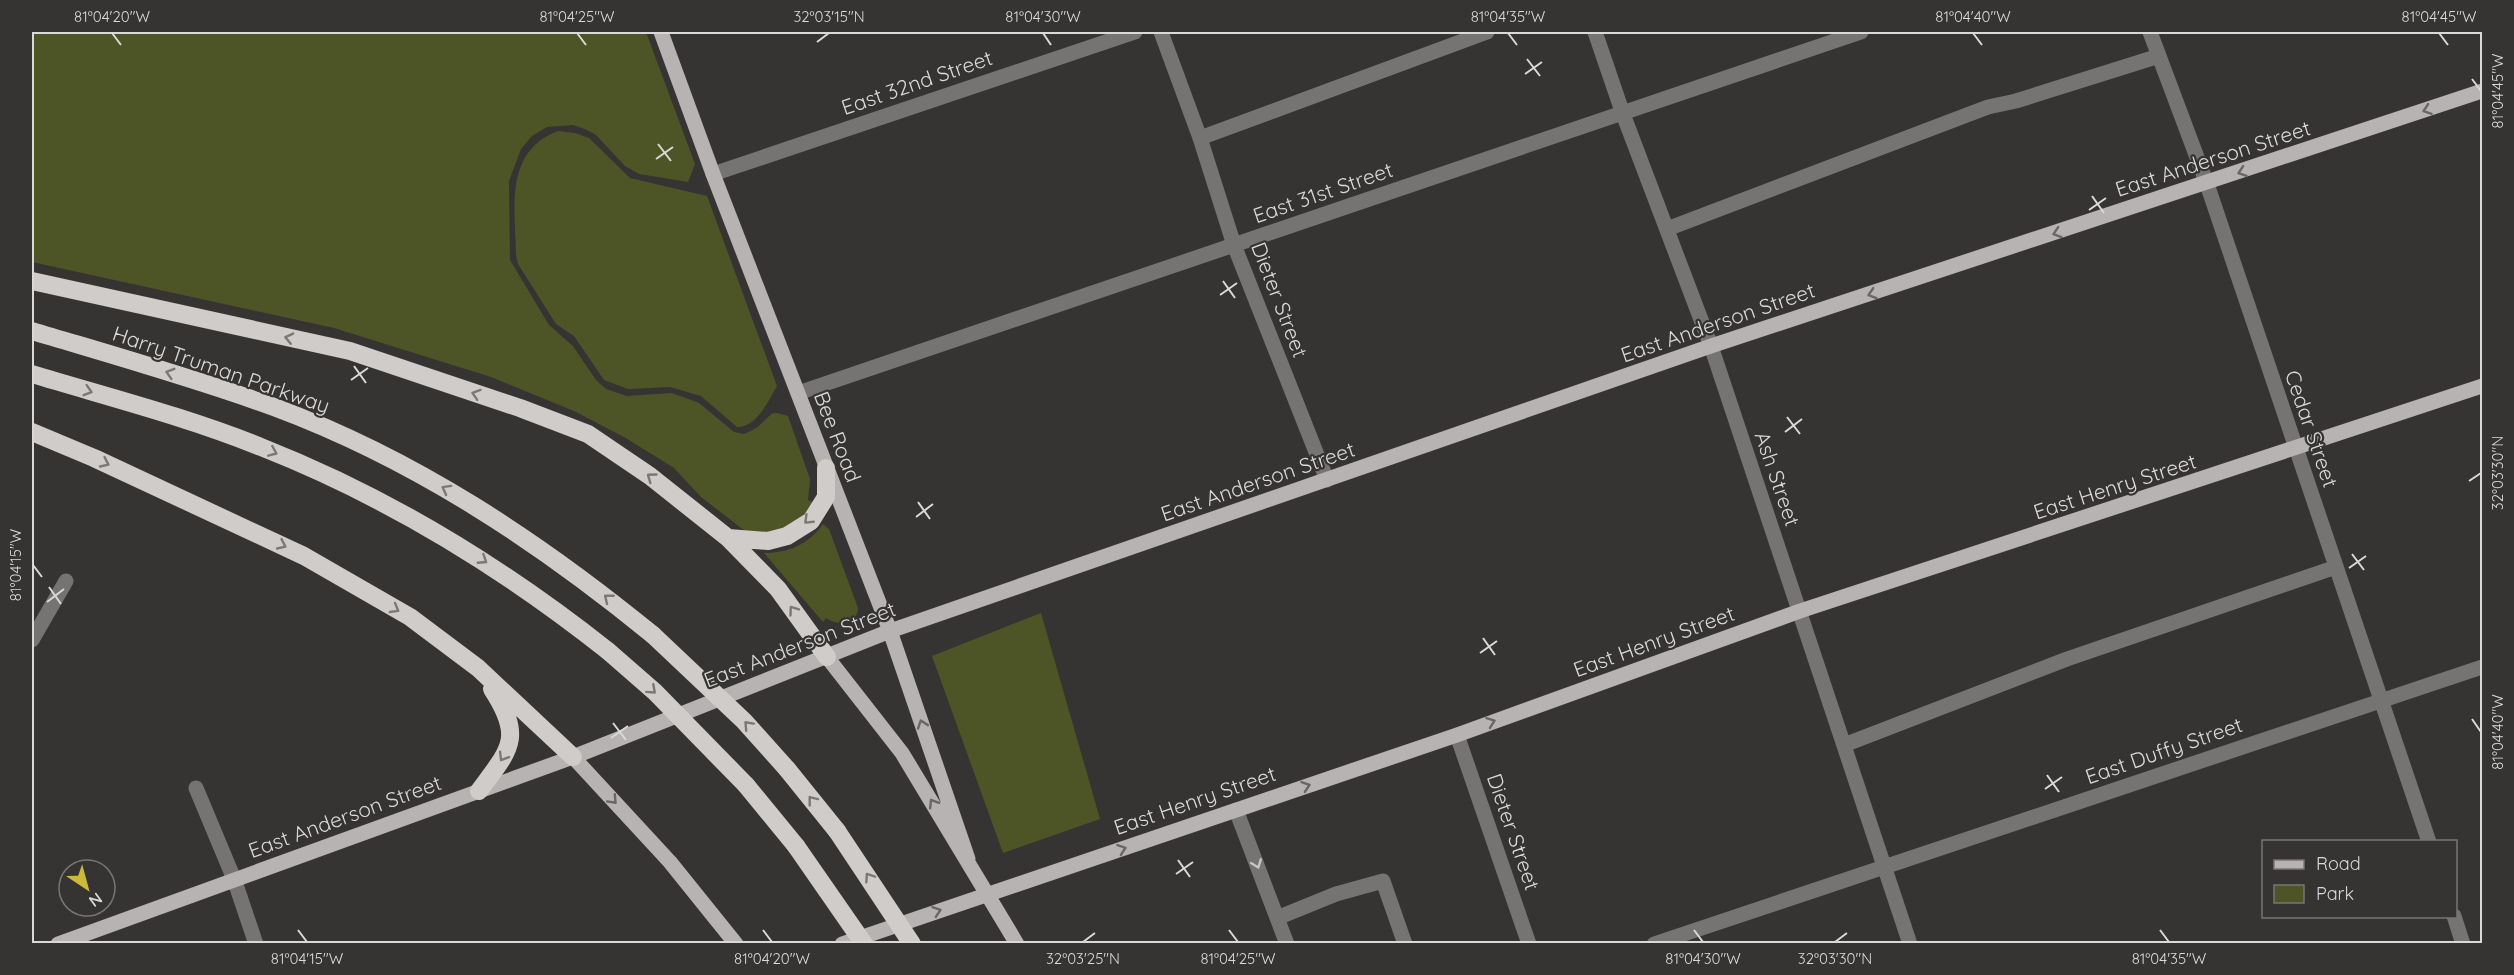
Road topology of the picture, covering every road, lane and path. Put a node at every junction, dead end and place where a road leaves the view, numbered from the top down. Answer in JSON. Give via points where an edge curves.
{"nodes":[{"id":1,"x":661,"y":32,"type":"edge"},
{"id":2,"x":1135,"y":32,"type":"edge"},
{"id":3,"x":1161,"y":32,"type":"edge"},
{"id":4,"x":1487,"y":32,"type":"edge"},
{"id":5,"x":1595,"y":32,"type":"edge"},
{"id":6,"x":1861,"y":32,"type":"edge"},
{"id":7,"x":2150,"y":32,"type":"edge"},
{"id":8,"x":2159,"y":56,"type":"junction"},
{"id":9,"x":2482,"y":91,"type":"edge"},
{"id":10,"x":1623,"y":114,"type":"junction"},
{"id":11,"x":1200,"y":138,"type":"junction"},
{"id":12,"x":713,"y":174,"type":"junction"},
{"id":13,"x":2207,"y":184,"type":"junction"},
{"id":14,"x":1667,"y":229,"type":"junction"},
{"id":15,"x":1234,"y":245,"type":"junction"},
{"id":16,"x":32,"y":281,"type":"edge"},
{"id":17,"x":32,"y":331,"type":"edge"},
{"id":18,"x":1711,"y":346,"type":"junction"},
{"id":19,"x":32,"y":374,"type":"edge"},
{"id":20,"x":2482,"y":386,"type":"edge"},
{"id":21,"x":798,"y":393,"type":"junction"},
{"id":22,"x":32,"y":432,"type":"edge"},
{"id":23,"x":2296,"y":450,"type":"junction"},
{"id":24,"x":826,"y":468,"type":"junction"},
{"id":25,"x":1327,"y":480,"type":"junction"},
{"id":26,"x":728,"y":538,"type":"junction"},
{"id":27,"x":2336,"y":567,"type":"junction"},
{"id":28,"x":66,"y":581,"type":"dead end"},
{"id":29,"x":1800,"y":611,"type":"junction"},
{"id":30,"x":890,"y":631,"type":"junction"},
{"id":31,"x":32,"y":640,"type":"edge"},
{"id":32,"x":827,"y":657,"type":"junction"},
{"id":33,"x":2482,"y":667,"type":"edge"},
{"id":34,"x":478,"y":668,"type":"junction"},
{"id":35,"x":2381,"y":701,"type":"junction"},
{"id":36,"x":1457,"y":735,"type":"junction"},
{"id":37,"x":1844,"y":745,"type":"junction"},
{"id":38,"x":573,"y":757,"type":"junction"},
{"id":39,"x":196,"y":788,"type":"dead end"},
{"id":40,"x":479,"y":791,"type":"junction"},
{"id":41,"x":1236,"y":810,"type":"junction"},
{"id":42,"x":2428,"y":840,"type":"edge"},
{"id":43,"x":968,"y":859,"type":"junction"},
{"id":44,"x":1884,"y":867,"type":"junction"},
{"id":45,"x":234,"y":879,"type":"junction"},
{"id":46,"x":987,"y":894,"type":"junction"},
{"id":47,"x":1277,"y":918,"type":"junction"},
{"id":48,"x":2455,"y":918,"type":"edge"},
{"id":49,"x":58,"y":944,"type":"edge"},
{"id":50,"x":256,"y":944,"type":"edge"},
{"id":51,"x":736,"y":944,"type":"edge"},
{"id":52,"x":842,"y":944,"type":"edge"},
{"id":53,"x":864,"y":944,"type":"edge"},
{"id":54,"x":912,"y":944,"type":"edge"},
{"id":55,"x":1017,"y":944,"type":"edge"},
{"id":56,"x":1287,"y":944,"type":"edge"},
{"id":57,"x":1405,"y":944,"type":"edge"},
{"id":58,"x":1529,"y":944,"type":"edge"},
{"id":59,"x":1654,"y":944,"type":"edge"},
{"id":60,"x":1910,"y":944,"type":"edge"},
{"id":61,"x":2463,"y":944,"type":"edge"}],
"edges":[{"from":1,"to":12,"type":"main road","name":"Bee Road"},
{"from":2,"to":12,"type":"street","name":"East 32nd Street"},
{"from":3,"to":11,"type":"street","name":"Dieter Street"},
{"from":4,"to":11,"type":"street"},
{"from":5,"to":10,"type":"street","name":"Ash Street"},
{"from":6,"to":10,"type":"street","name":"East 31st Street"},
{"from":7,"to":8,"type":"street","name":"Cedar Street"},
{"from":8,"to":13,"type":"street","name":"Cedar Street"},
{"from":8,"to":14,"type":"street","via":[[1988,107]]},
{"from":9,"to":13,"type":"main road","name":"East Anderson Street","one_way":true},
{"from":10,"to":14,"type":"street","name":"Ash Street"},
{"from":10,"to":15,"type":"street","name":"East 31st Street"},
{"from":11,"to":15,"type":"street","name":"Dieter Street"},
{"from":12,"to":21,"type":"main road","name":"Bee Road"},
{"from":13,"to":18,"type":"main road","name":"East Anderson Street","one_way":true},
{"from":13,"to":23,"type":"street","name":"Cedar Street"},
{"from":14,"to":18,"type":"street","name":"Ash Street"},
{"from":15,"to":21,"type":"street","name":"East 31st Street"},
{"from":15,"to":25,"type":"street","name":"Dieter Street"},
{"from":26,"to":16,"type":"highway","one_way":true,"via":[[650,476],[588,434],[520,408],[350,351]]},
{"from":54,"to":17,"type":"highway","name":"Harry Truman Parkway","one_way":true,"bridge":true,"via":[[837,831],[788,769],[729,706],[653,635],[534,543],[408,467],[275,408]]},
{"from":18,"to":25,"type":"main road","name":"East Anderson Street"},
{"from":18,"to":29,"type":"street","name":"Ash Street"},
{"from":19,"to":53,"type":"highway","one_way":true,"bridge":true,"via":[[260,446],[388,504],[510,578],[608,651],[655,692],[746,785],[796,846]]},
{"from":20,"to":23,"type":"main road","name":"East Henry Street"},
{"from":21,"to":24,"type":"main road","name":"Bee Road"},
{"from":22,"to":34,"type":"highway","one_way":true,"via":[[304,556],[410,617]]},
{"from":23,"to":27,"type":"street","name":"Cedar Street"},
{"from":23,"to":29,"type":"main road","name":"East Henry Street"},
{"from":24,"to":26,"type":"highway","one_way":true,"via":[[826,497],[810,521],[787,536],[768,541]]},
{"from":24,"to":30,"type":"main road","name":"Bee Road"},
{"from":25,"to":30,"type":"main road","name":"East Anderson Street"},
{"from":32,"to":26,"type":"highway","one_way":true,"via":[[778,589]]},
{"from":27,"to":35,"type":"street","name":"Cedar Street"},
{"from":27,"to":37,"type":"street","via":[[2067,659]]},
{"from":28,"to":31,"type":"street"},
{"from":36,"to":29,"type":"main road","name":"East Henry Street","one_way":true},
{"from":29,"to":37,"type":"street","name":"Ash Street"},
{"from":30,"to":32,"type":"main road","name":"East Anderson Street"},
{"from":43,"to":30,"type":"main road","name":"Bee Road","one_way":true},
{"from":32,"to":38,"type":"main road","name":"East Anderson Street"},
{"from":43,"to":32,"type":"main road","one_way":true,"via":[[902,753]]},
{"from":33,"to":35,"type":"street","name":"East Duffy Street"},
{"from":34,"to":38,"type":"highway"},
{"from":34,"to":40,"type":"highway","one_way":true,"via":[[504,708],[512,736],[506,754]]},
{"from":35,"to":42,"type":"street","name":"Cedar Street"},
{"from":35,"to":44,"type":"street","name":"East Duffy Street"},
{"from":41,"to":36,"type":"main road","name":"East Henry Street","one_way":true},
{"from":36,"to":58,"type":"street","name":"Dieter Street"},
{"from":37,"to":44,"type":"street","name":"Ash Street"},
{"from":38,"to":40,"type":"main road","name":"East Anderson Street"},
{"from":38,"to":51,"type":"main road","one_way":true,"via":[[670,862]]},
{"from":39,"to":45,"type":"street"},
{"from":40,"to":45,"type":"main road","name":"East Anderson Street"},
{"from":46,"to":41,"type":"main road","name":"East Henry Street","one_way":true},
{"from":41,"to":47,"type":"street","one_way":true},
{"from":43,"to":46,"type":"main road"},
{"from":44,"to":59,"type":"street","name":"East Duffy Street"},
{"from":44,"to":60,"type":"street","name":"Ash Street"},
{"from":45,"to":49,"type":"main road","name":"East Anderson Street"},
{"from":45,"to":50,"type":"street"},
{"from":52,"to":46,"type":"main road","name":"East Henry Street","one_way":true},
{"from":46,"to":55,"type":"main road"},
{"from":47,"to":56,"type":"street"},
{"from":47,"to":57,"type":"street","via":[[1336,894],[1383,881]]},
{"from":48,"to":61,"type":"street"}]}
